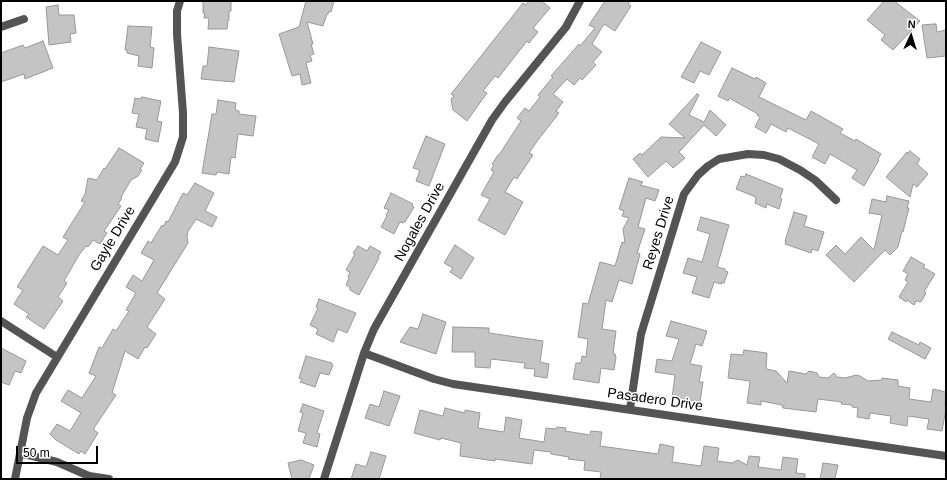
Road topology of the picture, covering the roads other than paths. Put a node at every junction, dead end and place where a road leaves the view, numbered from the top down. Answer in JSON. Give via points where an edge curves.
{"nodes":[{"id":1,"x":180,"y":1,"type":"edge"},
{"id":2,"x":580,"y":1,"type":"edge"},
{"id":3,"x":24,"y":19,"type":"dead end"},
{"id":4,"x":1,"y":27,"type":"edge"},
{"id":5,"x":836,"y":200,"type":"dead end"},
{"id":6,"x":1,"y":321,"type":"edge"},
{"id":7,"x":364,"y":353,"type":"junction"},
{"id":8,"x":57,"y":357,"type":"junction"},
{"id":9,"x":630,"y":410,"type":"junction"},
{"id":10,"x":20,"y":454,"type":"junction"},
{"id":11,"x":946,"y":456,"type":"edge"},
{"id":12,"x":15,"y":479,"type":"edge"},
{"id":13,"x":108,"y":479,"type":"edge"},
{"id":14,"x":324,"y":479,"type":"edge"}],
"edges":[{"from":1,"to":8,"type":"street","name":"Gayle Drive","via":[[177,34],[183,137],[175,162]]},
{"from":2,"to":7,"type":"street","name":"Nogales Drive","via":[[566,27],[492,120],[374,329]]},
{"from":3,"to":4,"type":"street"},
{"from":5,"to":9,"type":"street","name":"Reyes Drive","via":[[800,170],[764,156],[748,154],[719,160],[698,175],[684,194],[641,334]]},
{"from":6,"to":8,"type":"street"},
{"from":7,"to":9,"type":"street","name":"Pasadero Drive","via":[[453,384]]},
{"from":7,"to":14,"type":"street","name":"Nogales Drive"},
{"from":8,"to":10,"type":"street","name":"Gayle Drive","via":[[36,393],[27,418]]},
{"from":9,"to":11,"type":"street","name":"Pasadero Drive"},
{"from":10,"to":12,"type":"street","name":"Gayle Drive"},
{"from":10,"to":13,"type":"street","via":[[57,462],[89,476]]}]}
